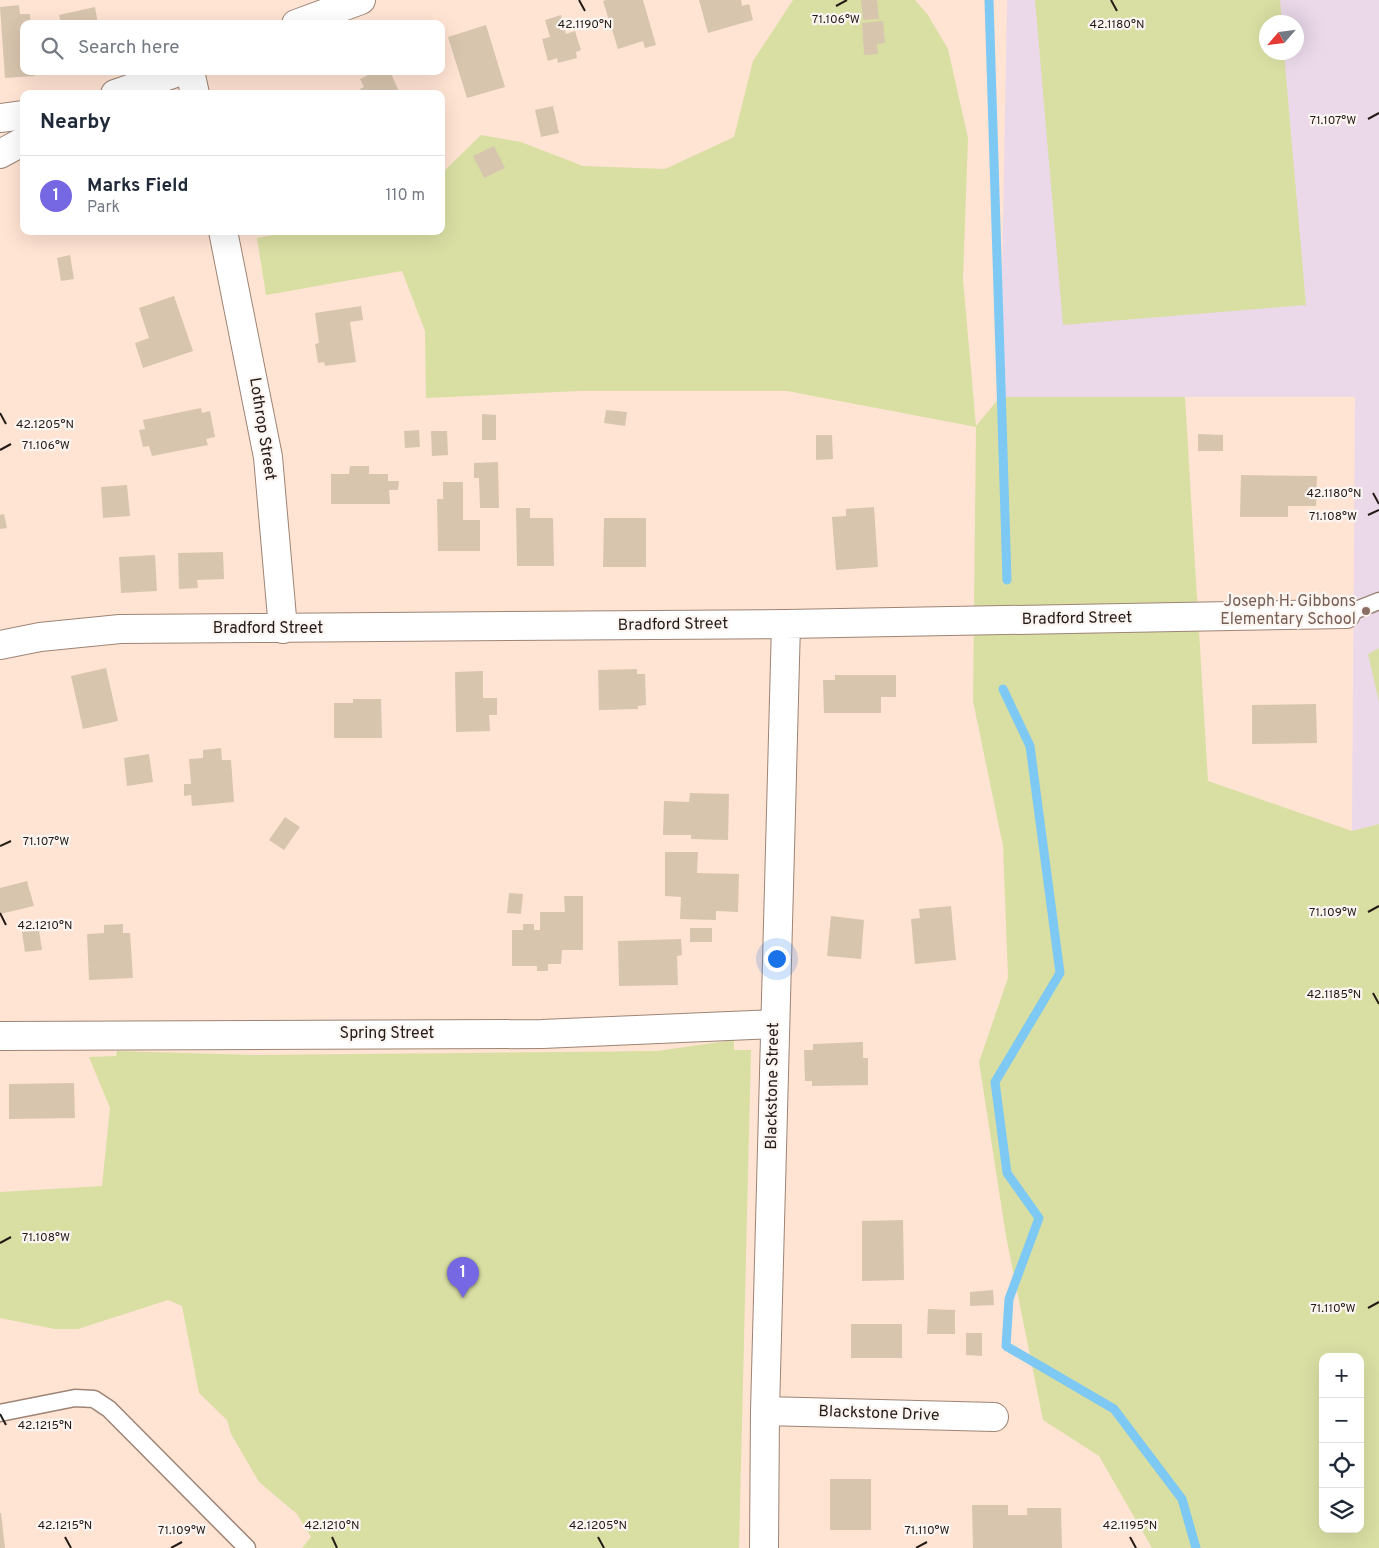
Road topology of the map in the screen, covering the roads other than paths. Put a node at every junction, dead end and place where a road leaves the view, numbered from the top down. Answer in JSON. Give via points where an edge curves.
{"nodes":[{"id":1,"x":361,"y":0,"type":"edge"},
{"id":2,"x":305,"y":20,"type":"edge"},
{"id":3,"x":169,"y":75,"type":"edge"},
{"id":4,"x":191,"y":75,"type":"edge"},
{"id":5,"x":126,"y":90,"type":"edge"},
{"id":6,"x":194,"y":90,"type":"edge"},
{"id":7,"x":20,"y":116,"type":"edge"},
{"id":8,"x":0,"y":118,"type":"edge"},
{"id":9,"x":20,"y":143,"type":"edge"},
{"id":10,"x":0,"y":154,"type":"edge"},
{"id":11,"x":224,"y":235,"type":"edge"},
{"id":12,"x":1379,"y":602,"type":"edge"},
{"id":13,"x":1346,"y":614,"type":"joint"},
{"id":14,"x":786,"y":624,"type":"junction"},
{"id":15,"x":284,"y":629,"type":"junction"},
{"id":16,"x":0,"y":645,"type":"edge"},
{"id":17,"x":774,"y":1024,"type":"junction"},
{"id":18,"x":0,"y":1036,"type":"edge"},
{"id":19,"x":765,"y":1410,"type":"junction"},
{"id":20,"x":0,"y":1413,"type":"edge"},
{"id":21,"x":994,"y":1417,"type":"dead end"},
{"id":22,"x":247,"y":1548,"type":"edge"},
{"id":23,"x":764,"y":1548,"type":"edge"}],
"edges":[{"from":1,"to":2,"type":"street"},
{"from":3,"to":5,"type":"street"},
{"from":4,"to":6,"type":"street"},
{"from":7,"to":8,"type":"street"},
{"from":9,"to":10,"type":"street"},
{"from":11,"to":15,"type":"street","name":"Lothrop Street","via":[[266,442]]},
{"from":12,"to":13,"type":"lane"},
{"from":13,"to":14,"type":"street","name":"Bradford Street"},
{"from":14,"to":15,"type":"street","name":"Bradford Street"},
{"from":14,"to":17,"type":"street","name":"Blackstone Street"},
{"from":15,"to":16,"type":"street","name":"Bradford Street","via":[[120,629],[40,636]]},
{"from":17,"to":18,"type":"street","name":"Spring Street","via":[[542,1034]]},
{"from":17,"to":19,"type":"street","name":"Blackstone Street"},
{"from":19,"to":21,"type":"street","name":"Blackstone Drive"},
{"from":19,"to":23,"type":"street","name":"Blackstone Street"},
{"from":20,"to":22,"type":"lane","via":[[74,1398],[94,1399],[109,1409]]}]}
